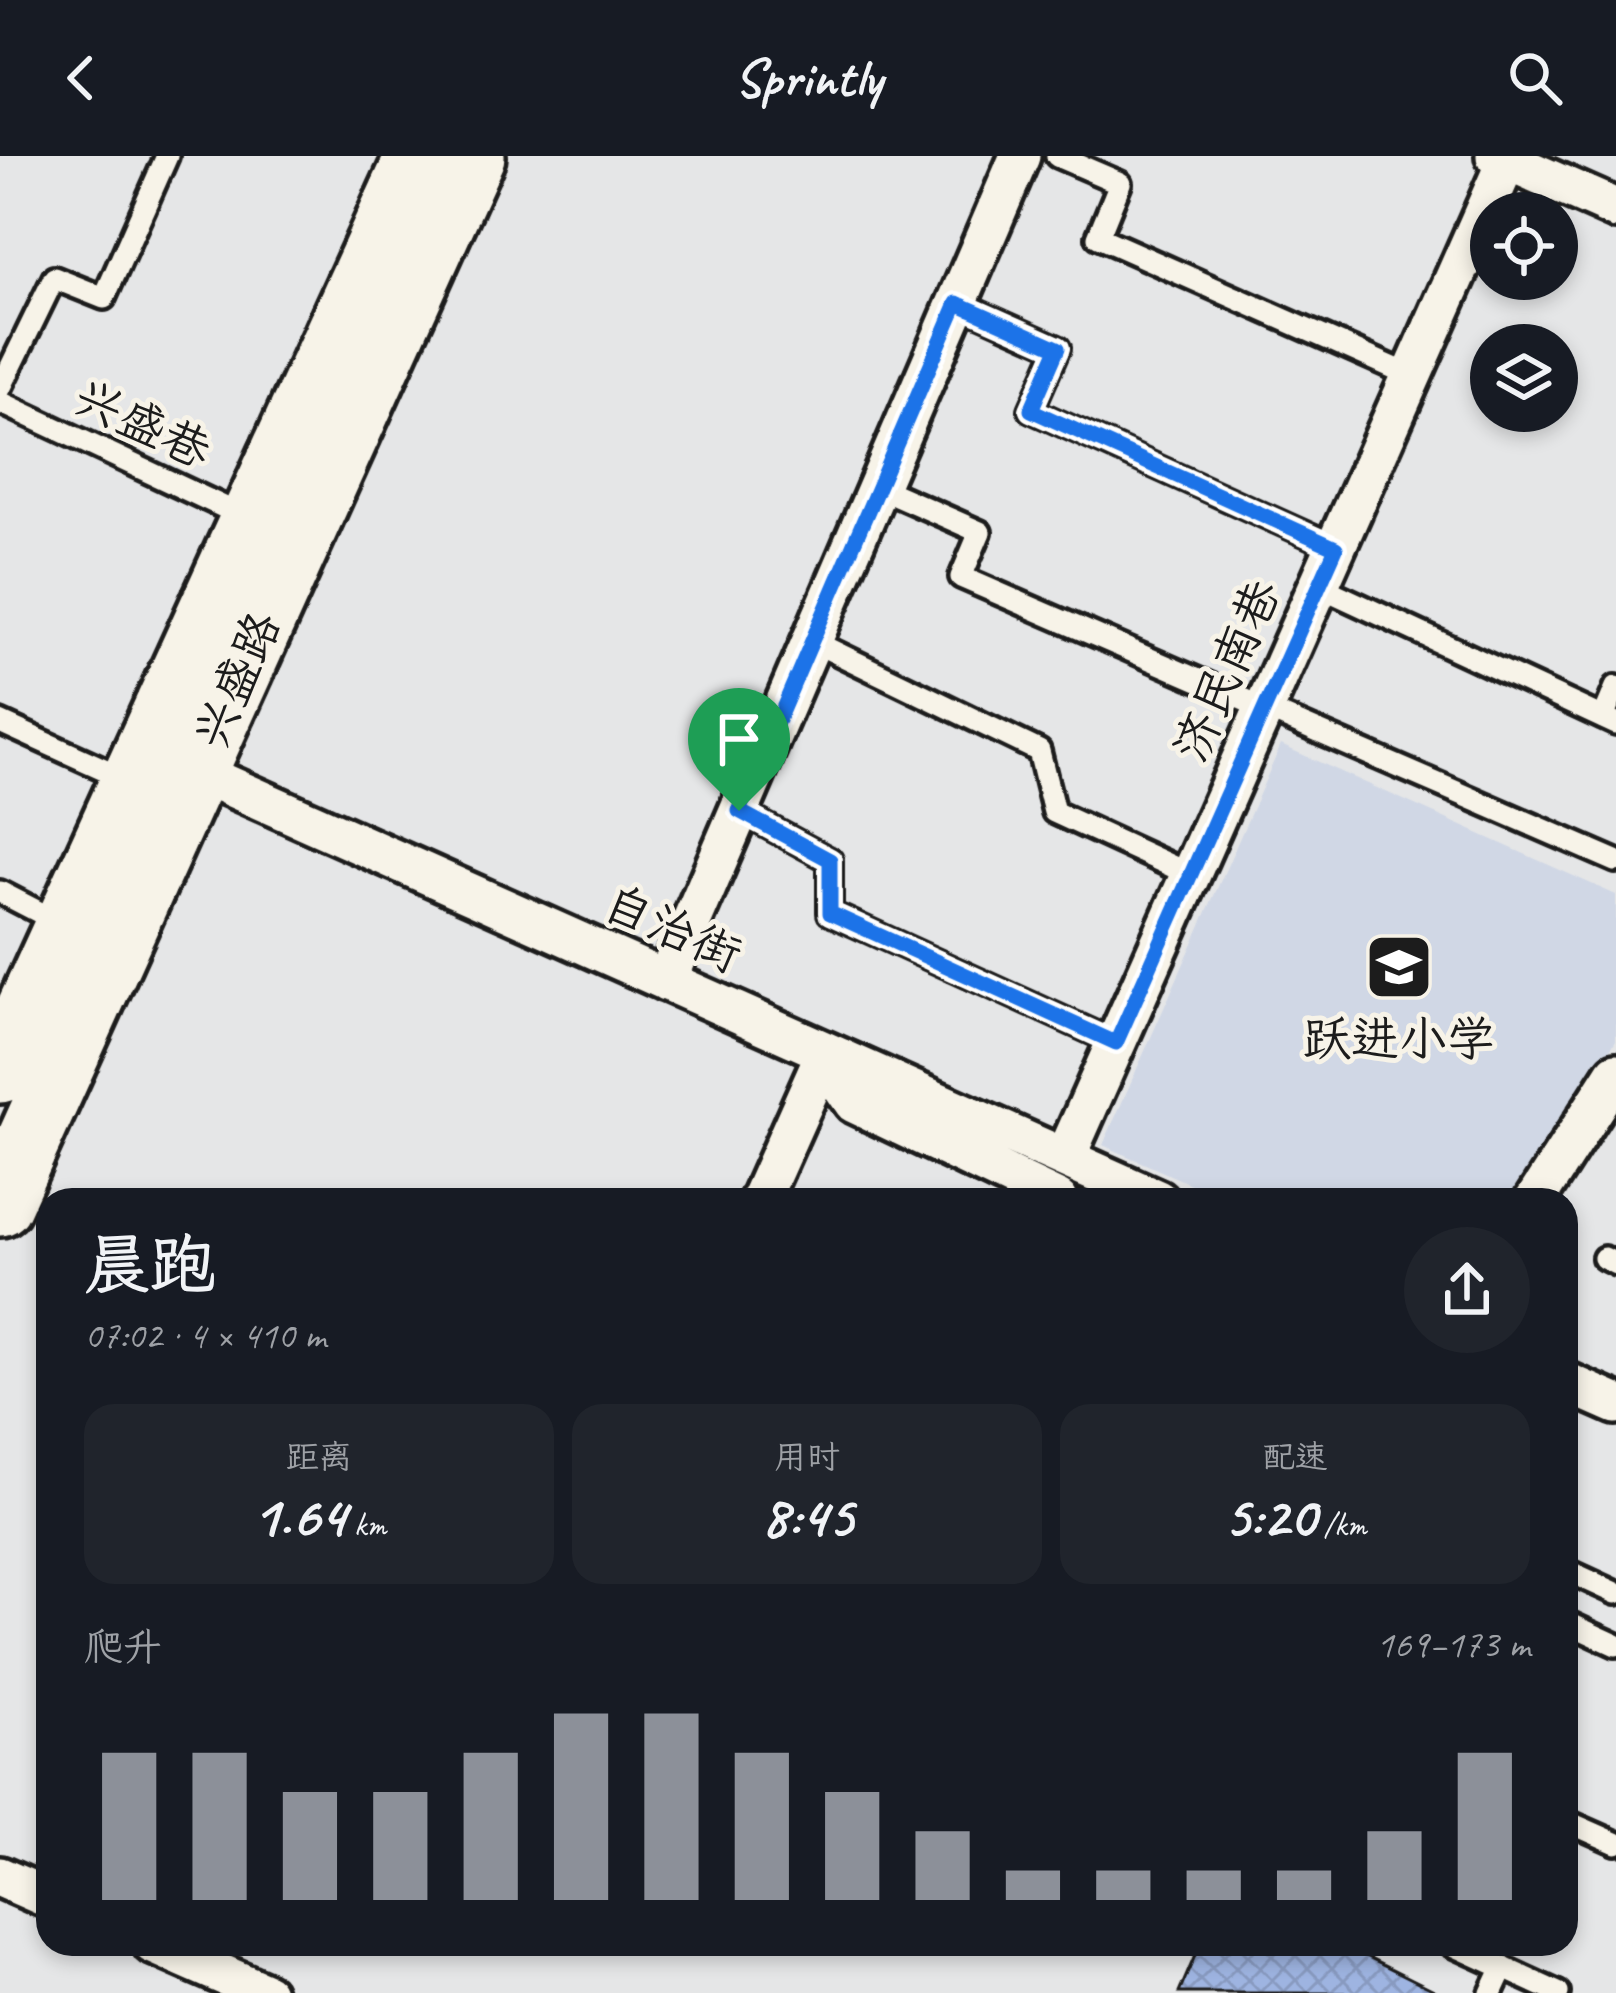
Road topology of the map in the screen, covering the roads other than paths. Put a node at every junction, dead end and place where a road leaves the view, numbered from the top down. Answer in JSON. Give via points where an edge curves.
{"nodes":[{"id":1,"x":167,"y":156,"type":"edge"},
{"id":2,"x":418,"y":156,"type":"edge"},
{"id":3,"x":473,"y":156,"type":"edge"},
{"id":4,"x":1020,"y":156,"type":"edge"},
{"id":5,"x":1057,"y":156,"type":"edge"},
{"id":6,"x":1504,"y":158,"type":"edge"},
{"id":7,"x":1616,"y":209,"type":"edge"},
{"id":8,"x":957,"y":303,"type":"junction"},
{"id":9,"x":1412,"y":376,"type":"junction"},
{"id":10,"x":0,"y":389,"type":"edge"},
{"id":11,"x":0,"y":402,"type":"edge"},
{"id":12,"x":878,"y":487,"type":"junction"},
{"id":13,"x":250,"y":519,"type":"junction"},
{"id":14,"x":1336,"y":548,"type":"junction"},
{"id":15,"x":1319,"y":586,"type":"junction"},
{"id":16,"x":812,"y":641,"type":"junction"},
{"id":17,"x":1616,"y":688,"type":"edge"},
{"id":18,"x":1264,"y":710,"type":"junction"},
{"id":19,"x":1610,"y":721,"type":"edge"},
{"id":20,"x":0,"y":722,"type":"edge"},
{"id":21,"x":158,"y":767,"type":"junction"},
{"id":22,"x":739,"y":811,"type":"junction"},
{"id":23,"x":1616,"y":861,"type":"edge"},
{"id":24,"x":1191,"y":875,"type":"junction"},
{"id":25,"x":0,"y":892,"type":"edge"},
{"id":26,"x":65,"y":925,"type":"junction"},
{"id":27,"x":666,"y":981,"type":"junction"},
{"id":28,"x":1116,"y":1043,"type":"junction"},
{"id":29,"x":824,"y":1055,"type":"junction"},
{"id":30,"x":0,"y":1071,"type":"edge"},
{"id":31,"x":1616,"y":1073,"type":"edge"},
{"id":32,"x":1065,"y":1159,"type":"junction"},
{"id":33,"x":765,"y":1188,"type":"edge"},
{"id":34,"x":1033,"y":1188,"type":"edge"},
{"id":35,"x":1131,"y":1188,"type":"edge"},
{"id":36,"x":1543,"y":1188,"type":"edge"},
{"id":37,"x":0,"y":1204,"type":"edge"},
{"id":38,"x":1578,"y":1387,"type":"edge"},
{"id":39,"x":1616,"y":1404,"type":"edge"},
{"id":40,"x":1578,"y":1576,"type":"edge"},
{"id":41,"x":1616,"y":1593,"type":"edge"},
{"id":42,"x":1578,"y":1628,"type":"edge"},
{"id":43,"x":1616,"y":1645,"type":"edge"},
{"id":44,"x":1578,"y":1827,"type":"edge"},
{"id":45,"x":1616,"y":1844,"type":"edge"},
{"id":46,"x":0,"y":1877,"type":"edge"},
{"id":47,"x":36,"y":1893,"type":"edge"},
{"id":48,"x":180,"y":1956,"type":"edge"},
{"id":49,"x":1478,"y":1956,"type":"edge"},
{"id":50,"x":1503,"y":1967,"type":"junction"},
{"id":51,"x":265,"y":1993,"type":"edge"},
{"id":52,"x":1491,"y":1993,"type":"edge"},
{"id":53,"x":1558,"y":1993,"type":"edge"}],
"edges":[{"from":1,"to":10,"type":"lane","via":[[104,298],[54,278]]},
{"from":2,"to":13,"type":"main road","name":"兴盛路"},
{"from":3,"to":21,"type":"main road","name":"兴盛路"},
{"from":4,"to":8,"type":"street"},
{"from":5,"to":9,"type":"lane","via":[[1120,184],[1098,237]]},
{"from":6,"to":7,"type":"street"},
{"from":6,"to":9,"type":"street","name":"济民南巷"},
{"from":8,"to":12,"type":"street"},
{"from":8,"to":14,"type":"lane","via":[[1058,348],[1031,410]]},
{"from":9,"to":14,"type":"street","name":"济民南巷"},
{"from":11,"to":13,"type":"lane","name":"兴盛巷"},
{"from":12,"to":16,"type":"street"},
{"from":12,"to":18,"type":"lane","via":[[980,532],[961,578]]},
{"from":13,"to":21,"type":"main road","name":"兴盛路"},
{"from":14,"to":15,"type":"street","name":"济民南巷"},
{"from":15,"to":18,"type":"street","name":"济民南巷"},
{"from":15,"to":19,"type":"lane"},
{"from":16,"to":22,"type":"street"},
{"from":16,"to":24,"type":"lane","via":[[1040,751],[1054,812]]},
{"from":17,"to":19,"type":"lane"},
{"from":18,"to":23,"type":"lane"},
{"from":18,"to":24,"type":"street","name":"济民南巷"},
{"from":20,"to":21,"type":"lane"},
{"from":21,"to":26,"type":"main road","name":"兴盛路"},
{"from":21,"to":27,"type":"street","name":"自治街"},
{"from":21,"to":37,"type":"main road","name":"兴盛路"},
{"from":22,"to":27,"type":"street"},
{"from":22,"to":28,"type":"lane","via":[[830,860],[830,913]]},
{"from":24,"to":28,"type":"street","name":"济民南巷"},
{"from":25,"to":26,"type":"lane"},
{"from":26,"to":30,"type":"main road","name":"兴盛路"},
{"from":27,"to":29,"type":"street","name":"自治街"},
{"from":28,"to":32,"type":"street","name":"济民南巷"},
{"from":29,"to":32,"type":"street","name":"自治街"},
{"from":29,"to":33,"type":"street"},
{"from":29,"to":34,"type":"street","via":[[854,1103]]},
{"from":31,"to":36,"type":"street"},
{"from":32,"to":35,"type":"street","name":"自治街"},
{"from":38,"to":39,"type":"street"},
{"from":40,"to":41,"type":"lane"},
{"from":42,"to":43,"type":"lane"},
{"from":44,"to":45,"type":"lane"},
{"from":46,"to":47,"type":"street"},
{"from":48,"to":51,"type":"street"},
{"from":49,"to":50,"type":"lane"},
{"from":50,"to":52,"type":"lane"},
{"from":50,"to":53,"type":"lane"}]}
